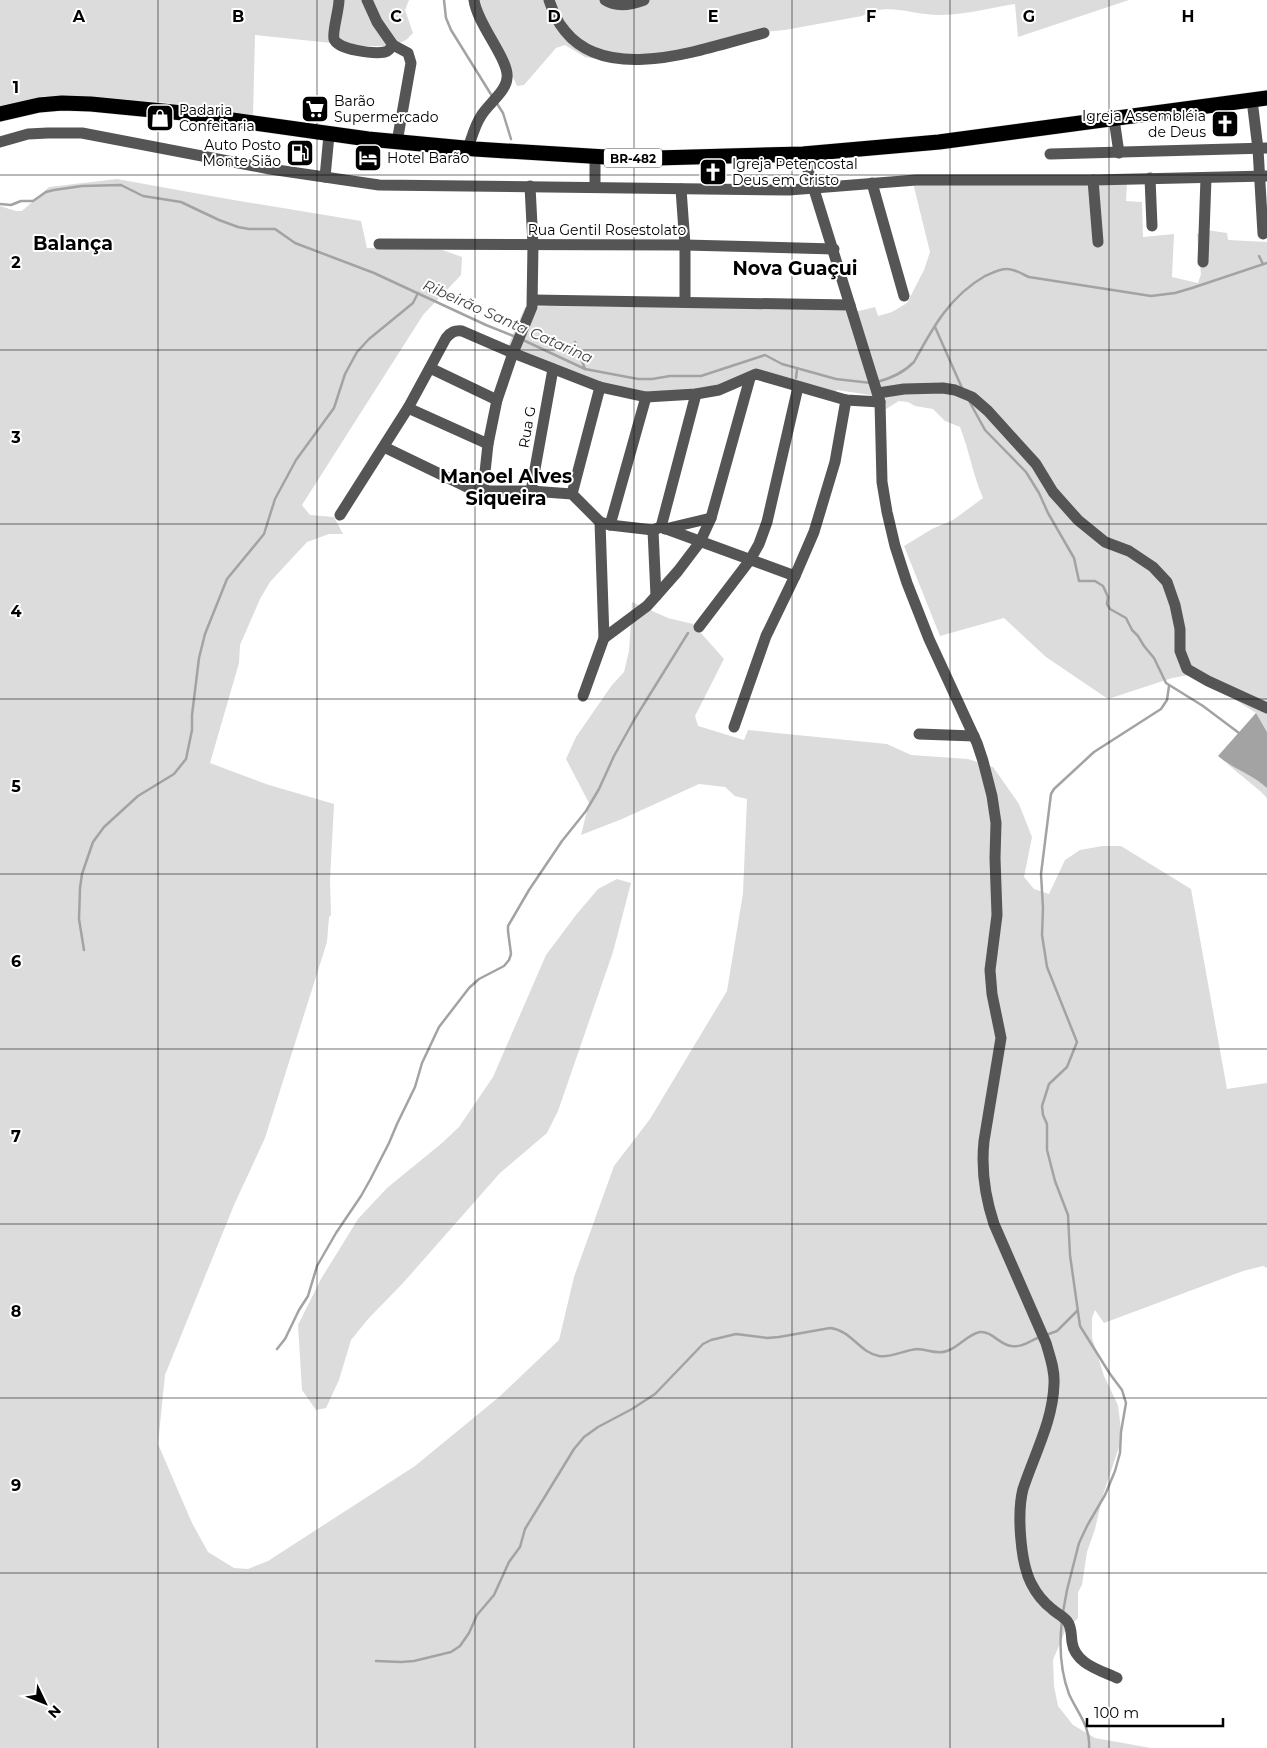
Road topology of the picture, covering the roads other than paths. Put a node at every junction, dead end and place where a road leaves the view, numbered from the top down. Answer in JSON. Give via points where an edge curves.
{"nodes":[{"id":1,"x":339,"y":0,"type":"edge"},
{"id":2,"x":367,"y":0,"type":"edge"},
{"id":3,"x":474,"y":0,"type":"edge"},
{"id":4,"x":550,"y":0,"type":"edge"},
{"id":5,"x":605,"y":0,"type":"edge"},
{"id":6,"x":644,"y":0,"type":"edge"},
{"id":7,"x":764,"y":33,"type":"dead end"},
{"id":8,"x":393,"y":45,"type":"junction"},
{"id":9,"x":1260,"y":99,"type":"edge"},
{"id":10,"x":0,"y":114,"type":"edge"},
{"id":11,"x":1114,"y":119,"type":"junction"},
{"id":12,"x":329,"y":134,"type":"junction"},
{"id":13,"x":0,"y":142,"type":"edge"},
{"id":14,"x":397,"y":142,"type":"junction"},
{"id":15,"x":468,"y":148,"type":"junction"},
{"id":16,"x":1263,"y":148,"type":"edge"},
{"id":17,"x":1119,"y":153,"type":"junction"},
{"id":18,"x":804,"y":154,"type":"junction"},
{"id":19,"x":1050,"y":154,"type":"dead end"},
{"id":20,"x":595,"y":156,"type":"junction"},
{"id":21,"x":1264,"y":176,"type":"edge"},
{"id":22,"x":325,"y":177,"type":"junction"},
{"id":23,"x":1150,"y":178,"type":"junction"},
{"id":24,"x":1206,"y":178,"type":"junction"},
{"id":25,"x":1093,"y":180,"type":"junction"},
{"id":26,"x":872,"y":183,"type":"junction"},
{"id":27,"x":530,"y":186,"type":"junction"},
{"id":28,"x":596,"y":187,"type":"junction"},
{"id":29,"x":814,"y":188,"type":"junction"},
{"id":30,"x":682,"y":189,"type":"junction"},
{"id":31,"x":1152,"y":226,"type":"dead end"},
{"id":32,"x":1263,"y":234,"type":"dead end"},
{"id":33,"x":1098,"y":242,"type":"dead end"},
{"id":34,"x":379,"y":244,"type":"dead end"},
{"id":35,"x":532,"y":244,"type":"junction"},
{"id":36,"x":685,"y":245,"type":"junction"},
{"id":37,"x":834,"y":249,"type":"junction"},
{"id":38,"x":1203,"y":262,"type":"dead end"},
{"id":39,"x":904,"y":296,"type":"dead end"},
{"id":40,"x":533,"y":300,"type":"junction"},
{"id":41,"x":685,"y":301,"type":"junction"},
{"id":42,"x":850,"y":305,"type":"junction"},
{"id":43,"x":517,"y":343,"type":"junction"},
{"id":44,"x":430,"y":368,"type":"junction"},
{"id":45,"x":553,"y":369,"type":"junction"},
{"id":46,"x":750,"y":378,"type":"junction"},
{"id":47,"x":600,"y":387,"type":"junction"},
{"id":48,"x":798,"y":387,"type":"junction"},
{"id":49,"x":877,"y":390,"type":"junction"},
{"id":50,"x":696,"y":394,"type":"junction"},
{"id":51,"x":646,"y":397,"type":"junction"},
{"id":52,"x":497,"y":400,"type":"junction"},
{"id":53,"x":846,"y":400,"type":"junction"},
{"id":54,"x":408,"y":408,"type":"junction"},
{"id":55,"x":488,"y":444,"type":"junction"},
{"id":56,"x":384,"y":447,"type":"junction"},
{"id":57,"x":531,"y":490,"type":"junction"},
{"id":58,"x":483,"y":491,"type":"junction"},
{"id":59,"x":572,"y":494,"type":"junction"},
{"id":60,"x":340,"y":515,"type":"dead end"},
{"id":61,"x":711,"y":518,"type":"junction"},
{"id":62,"x":605,"y":524,"type":"junction"},
{"id":63,"x":660,"y":529,"type":"junction"},
{"id":64,"x":700,"y":542,"type":"junction"},
{"id":65,"x":750,"y":560,"type":"junction"},
{"id":66,"x":795,"y":576,"type":"junction"},
{"id":67,"x":656,"y":596,"type":"junction"},
{"id":68,"x":699,"y":627,"type":"dead end"},
{"id":69,"x":604,"y":638,"type":"junction"},
{"id":70,"x":583,"y":696,"type":"dead end"},
{"id":71,"x":1267,"y":708,"type":"edge"},
{"id":72,"x":734,"y":727,"type":"dead end"},
{"id":73,"x":919,"y":734,"type":"dead end"},
{"id":74,"x":974,"y":736,"type":"junction"},
{"id":75,"x":1117,"y":1678,"type":"dead end"}],
"edges":[{"from":1,"to":8,"type":"street","via":[[334,37],[340,47],[386,52]]},
{"from":2,"to":8,"type":"street"},
{"from":3,"to":15,"type":"street","via":[[475,9],[508,77],[480,116]]},
{"from":4,"to":7,"type":"street","via":[[564,31],[577,43],[616,59],[644,60],[675,55]]},
{"from":5,"to":6,"type":"street","via":[[625,6]]},
{"from":8,"to":14,"type":"street","via":[[408,53],[411,62]]},
{"from":9,"to":11,"type":"highway","number":"BR-482"},
{"from":9,"to":16,"type":"street"},
{"from":10,"to":12,"type":"highway","number":"BR-482","via":[[39,105],[91,104],[183,113]]},
{"from":11,"to":17,"type":"street"},
{"from":11,"to":18,"type":"highway","number":"BR-482","via":[[939,142]]},
{"from":12,"to":14,"type":"highway","number":"BR-482"},
{"from":12,"to":22,"type":"street"},
{"from":13,"to":22,"type":"street","via":[[28,134],[82,133]]},
{"from":14,"to":15,"type":"highway","number":"BR-482"},
{"from":15,"to":20,"type":"highway","number":"BR-482"},
{"from":16,"to":17,"type":"street"},
{"from":16,"to":21,"type":"street"},
{"from":17,"to":19,"type":"street"},
{"from":18,"to":20,"type":"highway","number":"BR-482","via":[[657,158]]},
{"from":18,"to":29,"type":"street"},
{"from":20,"to":28,"type":"street"},
{"from":21,"to":24,"type":"street"},
{"from":21,"to":32,"type":"street"},
{"from":22,"to":27,"type":"street","via":[[379,185]]},
{"from":23,"to":24,"type":"street"},
{"from":23,"to":25,"type":"street"},
{"from":23,"to":31,"type":"street"},
{"from":24,"to":38,"type":"street"},
{"from":25,"to":26,"type":"street"},
{"from":25,"to":33,"type":"street"},
{"from":26,"to":29,"type":"street"},
{"from":26,"to":39,"type":"street"},
{"from":27,"to":28,"type":"street"},
{"from":27,"to":35,"type":"street"},
{"from":28,"to":30,"type":"street"},
{"from":29,"to":30,"type":"street"},
{"from":29,"to":37,"type":"street"},
{"from":30,"to":36,"type":"street"},
{"from":34,"to":35,"type":"street","name":"Rua Gentil Rosestolato"},
{"from":35,"to":36,"type":"street","name":"Rua Gentil Rosestolato"},
{"from":35,"to":40,"type":"street"},
{"from":36,"to":37,"type":"street","name":"Rua Gentil Rosestolato"},
{"from":36,"to":41,"type":"street"},
{"from":37,"to":42,"type":"street"},
{"from":40,"to":41,"type":"street"},
{"from":40,"to":43,"type":"street"},
{"from":41,"to":42,"type":"street"},
{"from":42,"to":49,"type":"street"},
{"from":43,"to":44,"type":"street","via":[[454,331],[446,338]]},
{"from":43,"to":45,"type":"street"},
{"from":43,"to":52,"type":"street"},
{"from":44,"to":52,"type":"street"},
{"from":44,"to":54,"type":"street"},
{"from":45,"to":47,"type":"street"},
{"from":45,"to":57,"type":"street","name":"Rua G"},
{"from":46,"to":48,"type":"street","via":[[756,374]]},
{"from":46,"to":50,"type":"street","via":[[719,390]]},
{"from":46,"to":61,"type":"street"},
{"from":47,"to":51,"type":"street"},
{"from":47,"to":59,"type":"street"},
{"from":48,"to":53,"type":"street"},
{"from":48,"to":65,"type":"street","via":[[767,522]]},
{"from":49,"to":53,"type":"street"},
{"from":49,"to":71,"type":"street","via":[[943,388],[972,397],[1030,457],[1053,492],[1078,520],[1105,542],[1129,551],[1153,567],[1167,582],[1180,629],[1180,651],[1187,669]]},
{"from":49,"to":74,"type":"street","via":[[882,482],[895,546],[929,640]]},
{"from":50,"to":51,"type":"street"},
{"from":50,"to":63,"type":"street"},
{"from":51,"to":62,"type":"street"},
{"from":52,"to":55,"type":"street"},
{"from":53,"to":66,"type":"street","via":[[832,471],[814,532]]},
{"from":54,"to":55,"type":"street"},
{"from":54,"to":56,"type":"street"},
{"from":55,"to":58,"type":"street"},
{"from":56,"to":58,"type":"street","via":[[463,485]]},
{"from":56,"to":60,"type":"street"},
{"from":57,"to":58,"type":"street"},
{"from":57,"to":59,"type":"street"},
{"from":59,"to":62,"type":"street"},
{"from":61,"to":63,"type":"street"},
{"from":61,"to":64,"type":"street"},
{"from":62,"to":63,"type":"street"},
{"from":62,"to":69,"type":"street"},
{"from":63,"to":64,"type":"street"},
{"from":63,"to":67,"type":"street"},
{"from":64,"to":65,"type":"street"},
{"from":64,"to":67,"type":"street"},
{"from":65,"to":66,"type":"street"},
{"from":65,"to":68,"type":"street"},
{"from":66,"to":72,"type":"street","via":[[766,636]]},
{"from":67,"to":69,"type":"street"},
{"from":69,"to":70,"type":"street"},
{"from":73,"to":74,"type":"street"},
{"from":74,"to":75,"type":"street","via":[[992,796],[996,823],[997,915],[990,970],[1001,1038],[982,1157],[984,1180],[994,1224],[1046,1343],[1055,1383],[1045,1427],[1023,1491],[1022,1549],[1031,1583],[1040,1597],[1067,1621],[1077,1656],[1085,1664]]}]}
